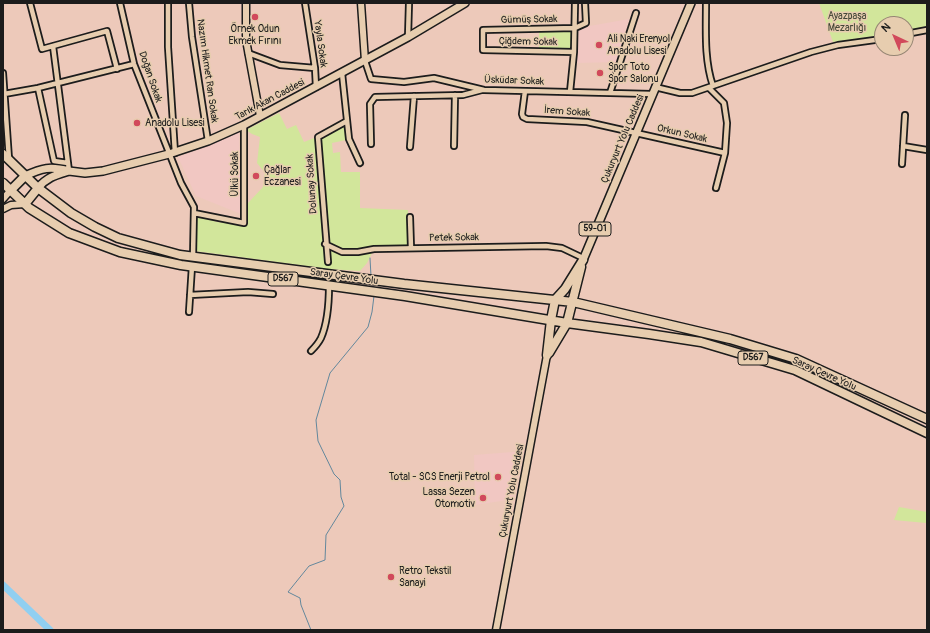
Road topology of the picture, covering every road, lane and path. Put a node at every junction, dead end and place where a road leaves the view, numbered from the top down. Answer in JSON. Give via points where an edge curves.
{"nodes":[{"id":1,"x":30,"y":3,"type":"edge"},
{"id":2,"x":120,"y":3,"type":"edge"},
{"id":3,"x":168,"y":3,"type":"edge"},
{"id":4,"x":189,"y":3,"type":"edge"},
{"id":5,"x":246,"y":3,"type":"edge"},
{"id":6,"x":305,"y":3,"type":"edge"},
{"id":7,"x":361,"y":3,"type":"edge"},
{"id":8,"x":409,"y":3,"type":"edge"},
{"id":9,"x":465,"y":3,"type":"edge"},
{"id":10,"x":575,"y":3,"type":"edge"},
{"id":11,"x":585,"y":3,"type":"edge"},
{"id":12,"x":691,"y":3,"type":"edge"},
{"id":13,"x":706,"y":3,"type":"edge"},
{"id":14,"x":636,"y":13,"type":"dead end"},
{"id":15,"x":575,"y":28,"type":"junction"},
{"id":16,"x":927,"y":30,"type":"edge"},
{"id":17,"x":914,"y":32,"type":"edge"},
{"id":18,"x":408,"y":37,"type":"junction"},
{"id":19,"x":874,"y":39,"type":"edge"},
{"id":20,"x":53,"y":46,"type":"junction"},
{"id":21,"x":483,"y":50,"type":"joint"},
{"id":22,"x":574,"y":52,"type":"junction"},
{"id":23,"x":248,"y":53,"type":"junction"},
{"id":24,"x":365,"y":61,"type":"junction"},
{"id":25,"x":134,"y":64,"type":"junction"},
{"id":26,"x":315,"y":68,"type":"junction"},
{"id":27,"x":118,"y":69,"type":"junction"},
{"id":28,"x":3,"y":73,"type":"edge"},
{"id":29,"x":342,"y":73,"type":"junction"},
{"id":30,"x":58,"y":83,"type":"junction"},
{"id":31,"x":316,"y":87,"type":"junction"},
{"id":32,"x":711,"y":87,"type":"junction"},
{"id":33,"x":38,"y":88,"type":"junction"},
{"id":34,"x":484,"y":90,"type":"junction"},
{"id":35,"x":525,"y":91,"type":"junction"},
{"id":36,"x":654,"y":91,"type":"junction"},
{"id":37,"x":570,"y":92,"type":"junction"},
{"id":38,"x":610,"y":93,"type":"junction"},
{"id":39,"x":4,"y":94,"type":"junction"},
{"id":40,"x":455,"y":95,"type":"junction"},
{"id":41,"x":414,"y":96,"type":"junction"},
{"id":42,"x":905,"y":115,"type":"dead end"},
{"id":43,"x":260,"y":116,"type":"junction"},
{"id":44,"x":346,"y":121,"type":"junction"},
{"id":45,"x":244,"y":125,"type":"junction"},
{"id":46,"x":636,"y":133,"type":"junction"},
{"id":47,"x":208,"y":142,"type":"junction"},
{"id":48,"x":371,"y":144,"type":"dead end"},
{"id":49,"x":454,"y":146,"type":"dead end"},
{"id":50,"x":903,"y":146,"type":"junction"},
{"id":51,"x":410,"y":147,"type":"dead end"},
{"id":52,"x":927,"y":150,"type":"edge"},
{"id":53,"x":172,"y":153,"type":"junction"},
{"id":54,"x":725,"y":153,"type":"junction"},
{"id":55,"x":3,"y":154,"type":"edge"},
{"id":56,"x":9,"y":160,"type":"junction"},
{"id":57,"x":68,"y":163,"type":"junction"},
{"id":58,"x":360,"y":163,"type":"dead end"},
{"id":59,"x":902,"y":164,"type":"dead end"},
{"id":60,"x":69,"y":171,"type":"junction"},
{"id":61,"x":25,"y":176,"type":"junction"},
{"id":62,"x":3,"y":183,"type":"edge"},
{"id":63,"x":38,"y":188,"type":"junction"},
{"id":64,"x":716,"y":188,"type":"dead end"},
{"id":65,"x":10,"y":191,"type":"junction"},
{"id":66,"x":3,"y":199,"type":"edge"},
{"id":67,"x":25,"y":204,"type":"junction"},
{"id":68,"x":3,"y":209,"type":"edge"},
{"id":69,"x":194,"y":213,"type":"junction"},
{"id":70,"x":410,"y":217,"type":"dead end"},
{"id":71,"x":325,"y":244,"type":"junction"},
{"id":72,"x":411,"y":248,"type":"junction"},
{"id":73,"x":193,"y":257,"type":"junction"},
{"id":74,"x":583,"y":259,"type":"junction"},
{"id":75,"x":328,"y":262,"type":"dead end"},
{"id":76,"x":192,"y":266,"type":"junction"},
{"id":77,"x":329,"y":285,"type":"junction"},
{"id":78,"x":273,"y":294,"type":"dead end"},
{"id":79,"x":190,"y":295,"type":"junction"},
{"id":80,"x":555,"y":300,"type":"junction"},
{"id":81,"x":573,"y":302,"type":"junction"},
{"id":82,"x":189,"y":312,"type":"dead end"},
{"id":83,"x":551,"y":320,"type":"junction"},
{"id":84,"x":567,"y":323,"type":"junction"},
{"id":85,"x":312,"y":350,"type":"dead end"},
{"id":86,"x":547,"y":355,"type":"junction"},
{"id":87,"x":927,"y":419,"type":"edge"},
{"id":88,"x":927,"y":433,"type":"edge"},
{"id":89,"x":496,"y":630,"type":"edge"}],
"edges":[{"from":1,"to":20,"type":"street","via":[[42,49]]},
{"from":2,"to":25,"type":"street","name":"Doğan Sokak"},
{"from":3,"to":53,"type":"street"},
{"from":4,"to":47,"type":"street","name":"Nazım Hikmet Ran Sokak"},
{"from":5,"to":23,"type":"main road"},
{"from":6,"to":26,"type":"street","name":"Yayla Sokak"},
{"from":7,"to":24,"type":"main road"},
{"from":8,"to":18,"type":"street"},
{"from":9,"to":18,"type":"main road","name":"Tarık Akan Caddesi"},
{"from":10,"to":15,"type":"street"},
{"from":11,"to":15,"type":"street","via":[[586,23]]},
{"from":12,"to":36,"type":"main road","name":"Çukuryurt Yolu Caddesi","number":"59-01"},
{"from":13,"to":32,"type":"street"},
{"from":14,"to":38,"type":"street"},
{"from":15,"to":21,"type":"street","name":"Gümüş Sokak","via":[[483,30]]},
{"from":15,"to":22,"type":"street"},
{"from":16,"to":17,"type":"street"},
{"from":18,"to":24,"type":"main road","name":"Tarık Akan Caddesi"},
{"from":19,"to":32,"type":"street","name":"Üsküdar Sokak","via":[[811,52]]},
{"from":20,"to":27,"type":"street","via":[[107,31]]},
{"from":20,"to":30,"type":"street"},
{"from":21,"to":22,"type":"street","name":"Çiğdem Sokak"},
{"from":22,"to":37,"type":"street"},
{"from":23,"to":26,"type":"street","via":[[280,65]]},
{"from":23,"to":43,"type":"main road"},
{"from":24,"to":29,"type":"main road","name":"Tarık Akan Caddesi"},
{"from":24,"to":34,"type":"street","name":"Üsküdar Sokak","via":[[371,79],[404,82],[434,78]]},
{"from":25,"to":27,"type":"street"},
{"from":25,"to":53,"type":"street","name":"Doğan Sokak"},
{"from":26,"to":31,"type":"street","name":"Yayla Sokak"},
{"from":27,"to":30,"type":"street"},
{"from":28,"to":39,"type":"street"},
{"from":29,"to":31,"type":"main road","name":"Tarık Akan Caddesi"},
{"from":29,"to":44,"type":"street"},
{"from":30,"to":33,"type":"street"},
{"from":30,"to":57,"type":"street"},
{"from":31,"to":43,"type":"main road","name":"Tarık Akan Caddesi"},
{"from":32,"to":36,"type":"street","name":"Üsküdar Sokak","via":[[692,93]]},
{"from":32,"to":54,"type":"street","via":[[724,103],[727,123]]},
{"from":33,"to":39,"type":"street"},
{"from":33,"to":57,"type":"street","via":[[54,161]]},
{"from":34,"to":35,"type":"street","name":"Üsküdar Sokak"},
{"from":34,"to":40,"type":"street"},
{"from":35,"to":37,"type":"street","name":"Üsküdar Sokak"},
{"from":35,"to":46,"type":"street","name":"İrem Sokak","via":[[522,114],[527,119],[587,122]]},
{"from":36,"to":38,"type":"street","name":"Üsküdar Sokak"},
{"from":36,"to":46,"type":"main road","name":"Çukuryurt Yolu Caddesi","number":"59-01"},
{"from":37,"to":38,"type":"street","name":"Üsküdar Sokak"},
{"from":39,"to":56,"type":"street"},
{"from":40,"to":41,"type":"street"},
{"from":40,"to":49,"type":"street"},
{"from":41,"to":48,"type":"street","via":[[375,97],[370,104]]},
{"from":41,"to":51,"type":"street"},
{"from":42,"to":50,"type":"street"},
{"from":43,"to":45,"type":"main road","name":"Tarık Akan Caddesi"},
{"from":44,"to":58,"type":"street","via":[[349,139]]},
{"from":44,"to":71,"type":"street","name":"Dolunay Sokak","via":[[318,138]]},
{"from":45,"to":47,"type":"main road","name":"Tarık Akan Caddesi"},
{"from":45,"to":69,"type":"street","name":"Ülkü Sokak","via":[[244,223]]},
{"from":46,"to":54,"type":"street","name":"Orkun Sokak"},
{"from":46,"to":74,"type":"main road","name":"Çukuryurt Yolu Caddesi","number":"59-01"},
{"from":47,"to":53,"type":"main road","name":"Tarık Akan Caddesi"},
{"from":50,"to":52,"type":"street"},
{"from":50,"to":59,"type":"street"},
{"from":53,"to":60,"type":"main road","name":"Tarık Akan Caddesi","via":[[103,171]]},
{"from":53,"to":69,"type":"street","name":"Doğan Sokak"},
{"from":54,"to":64,"type":"street"},
{"from":55,"to":56,"type":"highway","number":"D567"},
{"from":56,"to":61,"type":"highway","number":"D567"},
{"from":57,"to":60,"type":"street"},
{"from":60,"to":61,"type":"main road","name":"Tarık Akan Caddesi","via":[[55,168],[38,170]]},
{"from":60,"to":63,"type":"main road","via":[[51,177]]},
{"from":61,"to":63,"type":"highway","number":"D567"},
{"from":61,"to":65,"type":"highway"},
{"from":62,"to":65,"type":"highway","number":"D567"},
{"from":63,"to":67,"type":"highway"},
{"from":63,"to":73,"type":"highway","name":"Saray Çevre Yolu","number":"D567","via":[[71,213],[118,238]]},
{"from":65,"to":66,"type":"main road"},
{"from":65,"to":67,"type":"highway","number":"D567"},
{"from":67,"to":68,"type":"main road"},
{"from":67,"to":76,"type":"highway","name":"Saray Çevre Yolu","number":"D567","via":[[76,236],[120,252]]},
{"from":69,"to":73,"type":"street"},
{"from":70,"to":72,"type":"street"},
{"from":71,"to":72,"type":"street","name":"Petek Sokak","via":[[342,252]]},
{"from":71,"to":75,"type":"street","name":"Dolunay Sokak"},
{"from":72,"to":74,"type":"street","name":"Petek Sokak","via":[[546,246],[562,248]]},
{"from":73,"to":80,"type":"highway","name":"Saray Çevre Yolu","number":"D567"},
{"from":74,"to":80,"type":"highway","number":"59-01","via":[[565,289]]},
{"from":74,"to":81,"type":"highway"},
{"from":76,"to":77,"type":"highway","name":"Saray Çevre Yolu","number":"D567"},
{"from":76,"to":79,"type":"street"},
{"from":77,"to":83,"type":"highway","name":"Saray Çevre Yolu","number":"D567"},
{"from":77,"to":85,"type":"street","via":[[324,328]]},
{"from":78,"to":79,"type":"street","via":[[248,292]]},
{"from":79,"to":82,"type":"street"},
{"from":80,"to":81,"type":"highway","number":"D567"},
{"from":80,"to":83,"type":"highway"},
{"from":81,"to":84,"type":"highway"},
{"from":81,"to":87,"type":"highway","name":"Saray Çevre Yolu","number":"D567","via":[[730,339],[796,360]]},
{"from":83,"to":84,"type":"highway","number":"D567"},
{"from":83,"to":86,"type":"highway"},
{"from":84,"to":86,"type":"highway"},
{"from":84,"to":88,"type":"highway","name":"Saray Çevre Yolu","number":"D567","via":[[701,342],[795,370]]},
{"from":86,"to":89,"type":"main road","name":"Çukuryurt Yolu Caddesi"}]}
